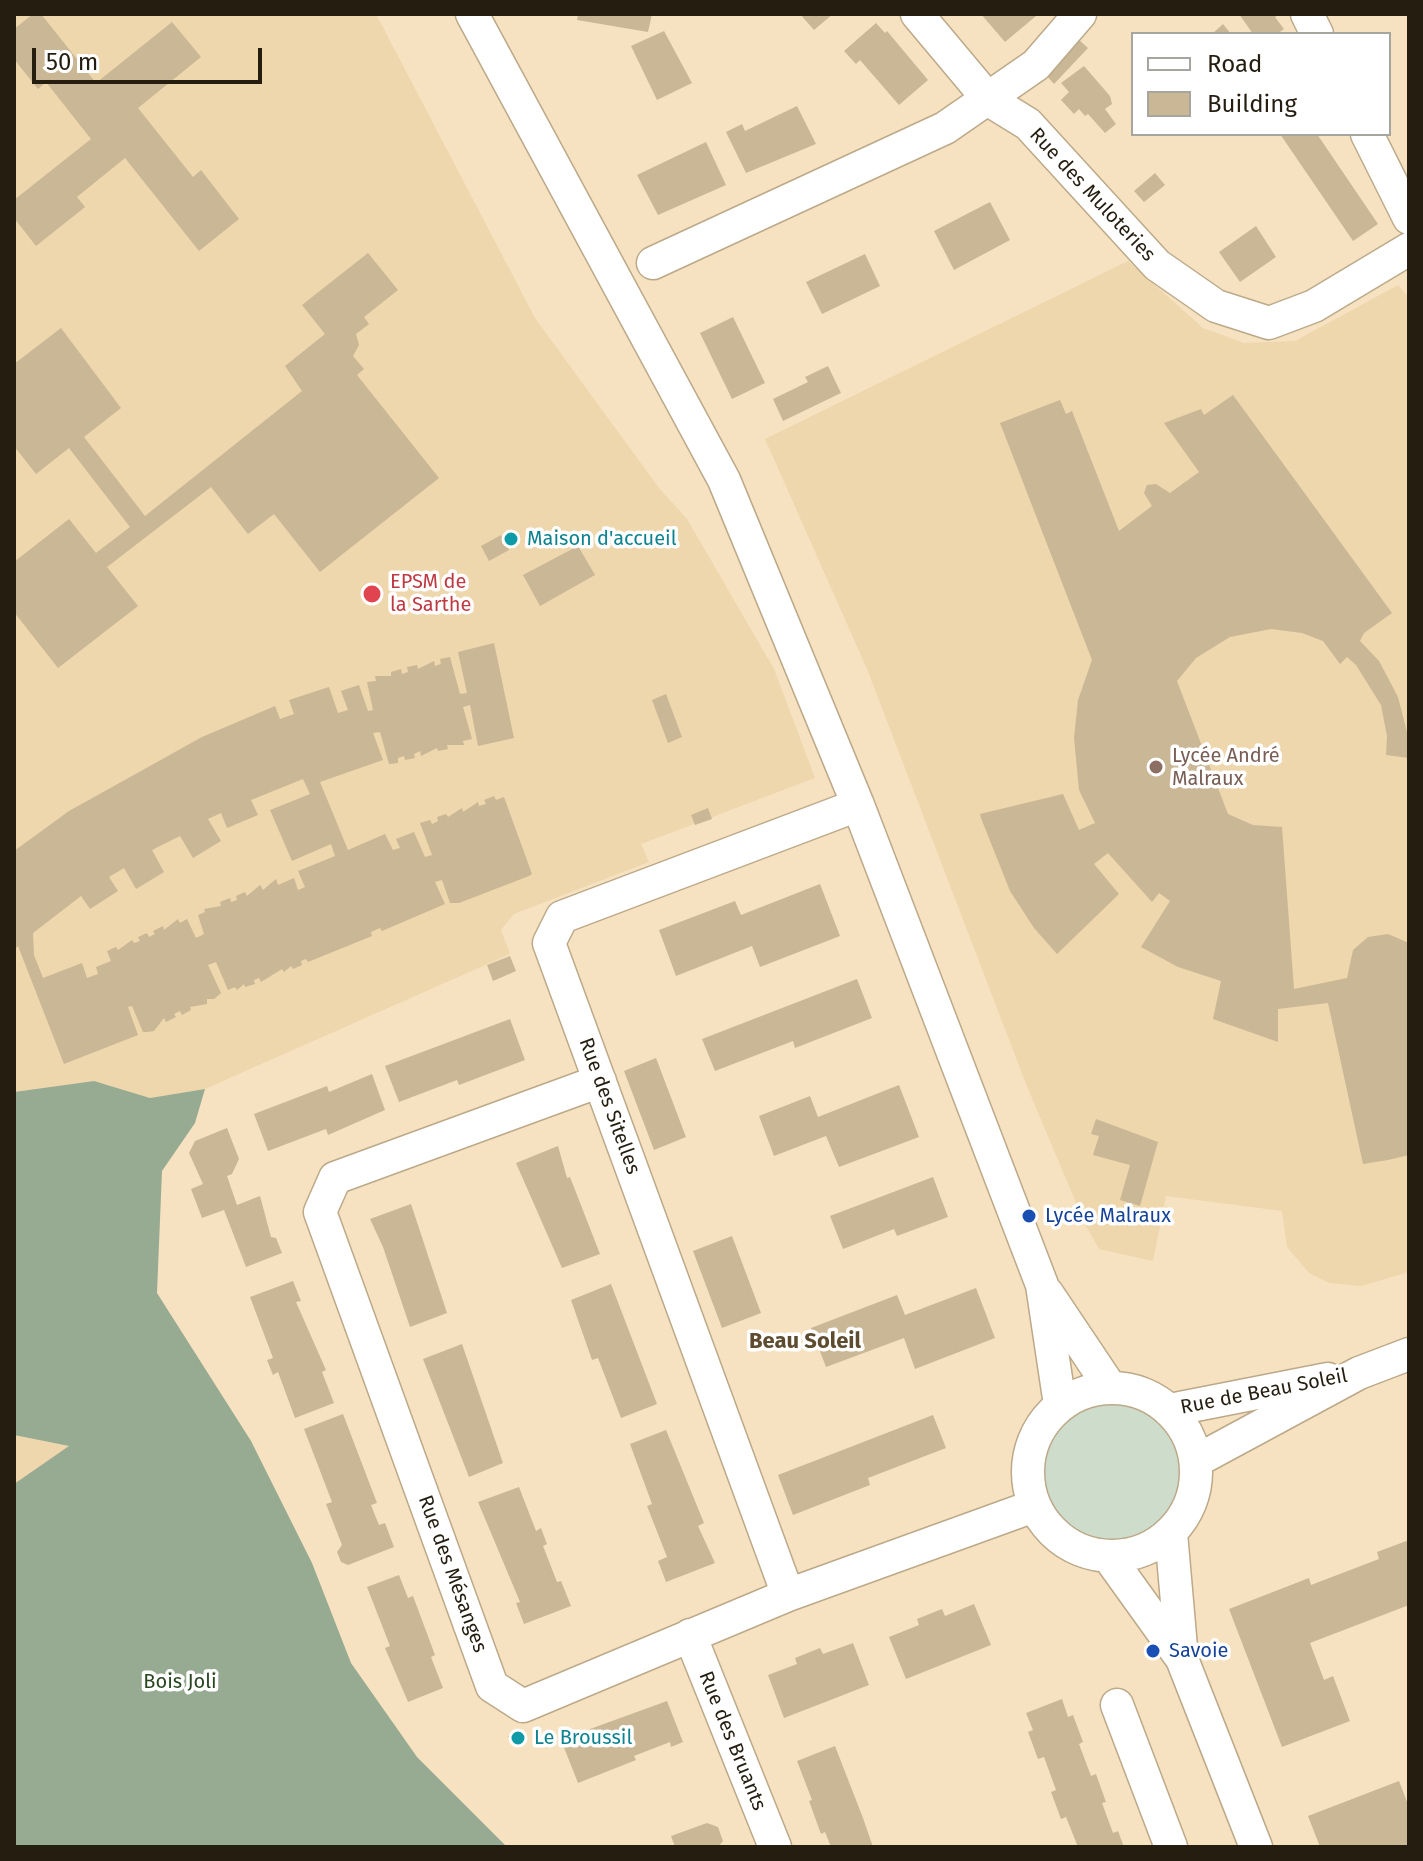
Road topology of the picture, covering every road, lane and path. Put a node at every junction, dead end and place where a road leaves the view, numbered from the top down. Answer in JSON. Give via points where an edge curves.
{"nodes":[{"id":1,"x":472,"y":14,"type":"edge"},
{"id":2,"x":917,"y":14,"type":"edge"},
{"id":3,"x":1080,"y":14,"type":"edge"},
{"id":4,"x":1307,"y":14,"type":"edge"},
{"id":5,"x":1316,"y":32,"type":"edge"},
{"id":6,"x":989,"y":100,"type":"junction"},
{"id":7,"x":1368,"y":136,"type":"edge"},
{"id":8,"x":1409,"y":218,"type":"edge"},
{"id":9,"x":1409,"y":249,"type":"edge"},
{"id":10,"x":653,"y":263,"type":"dead end"},
{"id":11,"x":858,"y":805,"type":"junction"},
{"id":12,"x":600,"y":1081,"type":"junction"},
{"id":13,"x":1042,"y":1285,"type":"junction"},
{"id":14,"x":1409,"y":1354,"type":"edge"},
{"id":15,"x":1359,"y":1373,"type":"junction"},
{"id":16,"x":1110,"y":1387,"type":"junction"},
{"id":17,"x":1060,"y":1405,"type":"junction"},
{"id":18,"x":1170,"y":1410,"type":"junction"},
{"id":19,"x":1196,"y":1461,"type":"junction"},
{"id":20,"x":1034,"y":1506,"type":"junction"},
{"id":21,"x":1171,"y":1533,"type":"junction"},
{"id":22,"x":1108,"y":1556,"type":"junction"},
{"id":23,"x":788,"y":1595,"type":"junction"},
{"id":24,"x":690,"y":1635,"type":"junction"},
{"id":25,"x":1182,"y":1659,"type":"junction"},
{"id":26,"x":1117,"y":1705,"type":"dead end"},
{"id":27,"x":775,"y":1847,"type":"edge"},
{"id":28,"x":1171,"y":1847,"type":"edge"},
{"id":29,"x":1256,"y":1847,"type":"edge"}],
"edges":[{"from":1,"to":11,"type":"street","via":[[724,480]]},
{"from":2,"to":6,"type":"street","name":"Rue des Muloteries"},
{"from":3,"to":6,"type":"street","via":[[1036,65]]},
{"from":4,"to":5,"type":"street"},
{"from":6,"to":9,"type":"street","name":"Rue des Muloteries","via":[[1028,124],[1157,265],[1216,306],[1269,323],[1314,306]]},
{"from":6,"to":10,"type":"street","via":[[945,128]]},
{"from":7,"to":8,"type":"street"},
{"from":11,"to":12,"type":"street","name":"Rue des Sitelles","via":[[562,917],[549,943]]},
{"from":11,"to":13,"type":"street"},
{"from":12,"to":23,"type":"street","name":"Rue des Sitelles"},
{"from":12,"to":24,"type":"street","name":"Rue des Mésanges","via":[[335,1178],[320,1212],[492,1686],[523,1706]]},
{"from":13,"to":16,"type":"street"},
{"from":13,"to":17,"type":"street"},
{"from":14,"to":15,"type":"street","name":"Rue de Beau Soleil"},
{"from":15,"to":18,"type":"street","name":"Rue de Beau Soleil"},
{"from":15,"to":19,"type":"street","name":"Rue de Beau Soleil"},
{"from":16,"to":17,"type":"street"},
{"from":16,"to":18,"type":"street","via":[[1136,1391]]},
{"from":17,"to":20,"type":"street","via":[[1045,1420],[1030,1452],[1028,1484]]},
{"from":18,"to":19,"type":"street","via":[[1183,1426]]},
{"from":19,"to":21,"type":"street","via":[[1193,1496]]},
{"from":20,"to":22,"type":"street","via":[[1061,1539]]},
{"from":20,"to":23,"type":"street","name":"Rue des Mésanges"},
{"from":21,"to":22,"type":"street","via":[[1136,1553]]},
{"from":21,"to":25,"type":"street"},
{"from":22,"to":25,"type":"street"},
{"from":23,"to":24,"type":"street","name":"Rue des Mésanges"},
{"from":24,"to":27,"type":"street","name":"Rue des Bruants"},
{"from":25,"to":29,"type":"street"},
{"from":26,"to":28,"type":"street"}]}
